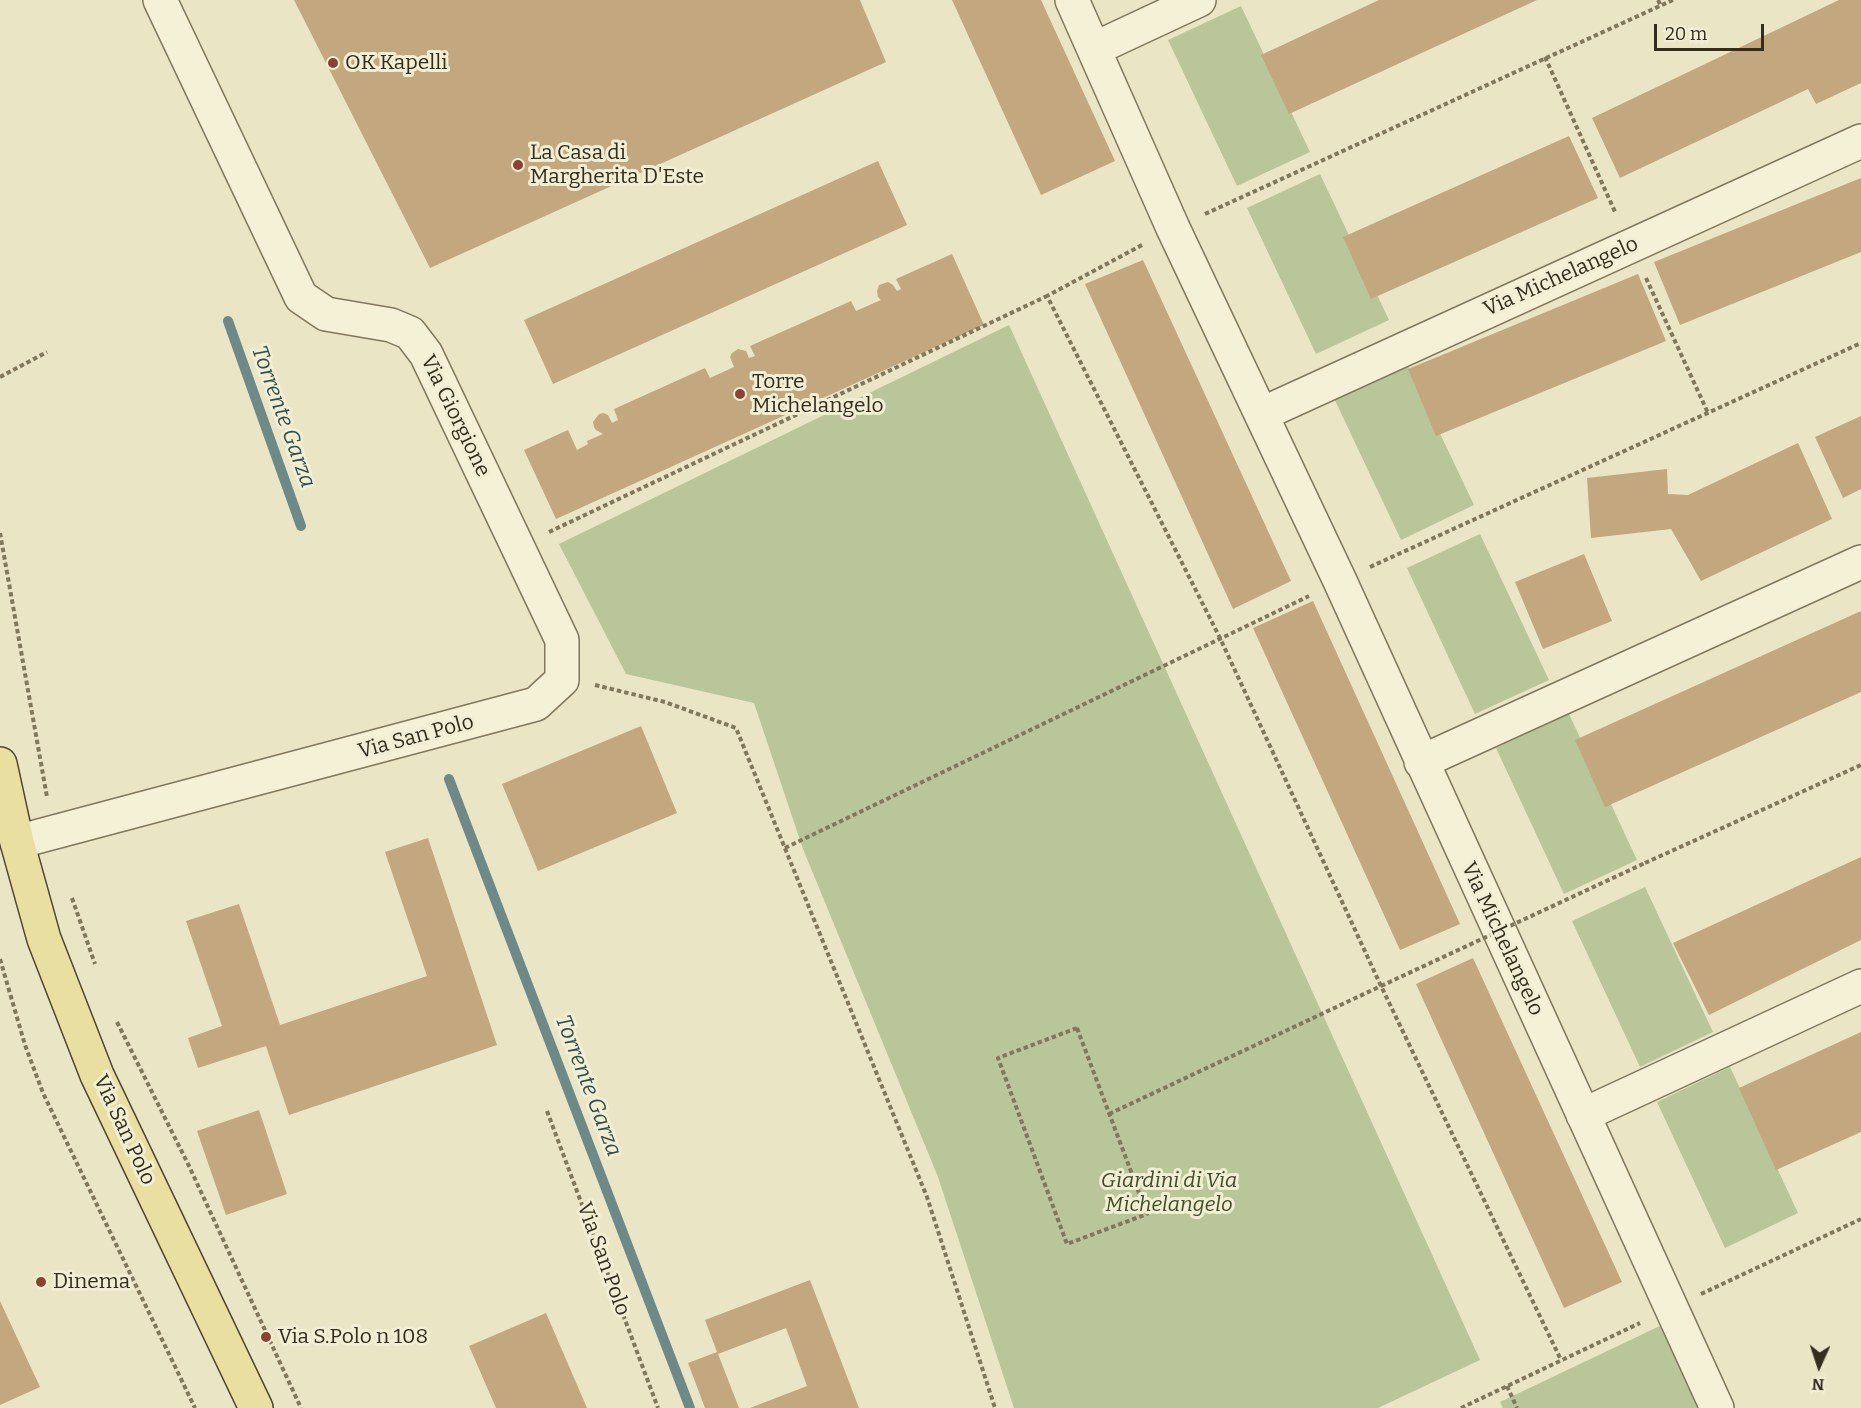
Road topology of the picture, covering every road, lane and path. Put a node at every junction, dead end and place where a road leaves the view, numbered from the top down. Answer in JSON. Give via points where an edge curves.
{"nodes":[{"id":1,"x":160,"y":0,"type":"edge"},
{"id":2,"x":1072,"y":0,"type":"edge"},
{"id":3,"x":1199,"y":0,"type":"edge"},
{"id":4,"x":1658,"y":0,"type":"edge"},
{"id":5,"x":1673,"y":0,"type":"edge"},
{"id":6,"x":1660,"y":6,"type":"junction"},
{"id":7,"x":1094,"y":49,"type":"junction"},
{"id":8,"x":1861,"y":141,"type":"edge"},
{"id":9,"x":1173,"y":228,"type":"junction"},
{"id":10,"x":1047,"y":296,"type":"junction"},
{"id":11,"x":1861,"y":343,"type":"edge"},
{"id":12,"x":47,"y":352,"type":"dead end"},
{"id":13,"x":0,"y":377,"type":"edge"},
{"id":14,"x":1262,"y":414,"type":"junction"},
{"id":15,"x":0,"y":533,"type":"edge"},
{"id":16,"x":517,"y":547,"type":"junction"},
{"id":17,"x":1861,"y":562,"type":"edge"},
{"id":18,"x":1340,"y":581,"type":"junction"},
{"id":19,"x":1220,"y":638,"type":"junction"},
{"id":20,"x":562,"y":680,"type":"junction"},
{"id":21,"x":1421,"y":762,"type":"junction"},
{"id":22,"x":0,"y":764,"type":"edge"},
{"id":23,"x":1861,"y":765,"type":"edge"},
{"id":24,"x":54,"y":833,"type":"junction"},
{"id":25,"x":17,"y":842,"type":"junction"},
{"id":26,"x":785,"y":848,"type":"junction"},
{"id":27,"x":69,"y":887,"type":"dead end"},
{"id":28,"x":0,"y":959,"type":"edge"},
{"id":29,"x":98,"y":973,"type":"dead end"},
{"id":30,"x":1381,"y":986,"type":"junction"},
{"id":31,"x":1861,"y":986,"type":"edge"},
{"id":32,"x":114,"y":1016,"type":"dead end"},
{"id":33,"x":547,"y":1111,"type":"dead end"},
{"id":34,"x":1109,"y":1114,"type":"junction"},
{"id":35,"x":1583,"y":1115,"type":"junction"},
{"id":36,"x":1561,"y":1360,"type":"dead end"},
{"id":37,"x":1507,"y":1386,"type":"dead end"},
{"id":38,"x":195,"y":1408,"type":"edge"},
{"id":39,"x":256,"y":1408,"type":"edge"},
{"id":40,"x":301,"y":1408,"type":"edge"},
{"id":41,"x":658,"y":1408,"type":"edge"},
{"id":42,"x":995,"y":1408,"type":"edge"},
{"id":43,"x":1517,"y":1408,"type":"edge"},
{"id":44,"x":1717,"y":1408,"type":"edge"}],
"edges":[{"from":1,"to":16,"type":"street","name":"Via Giorgione","via":[[301,297],[326,314],[391,325],[411,333],[426,354]]},
{"from":2,"to":7,"type":"street","name":"Via Michelangelo"},
{"from":3,"to":7,"type":"street"},
{"from":4,"to":6,"type":"path"},
{"from":5,"to":6,"type":"path"},
{"from":6,"to":9,"type":"path"},
{"from":7,"to":9,"type":"street","name":"Via Michelangelo"},
{"from":8,"to":14,"type":"street","name":"Via Michelangelo"},
{"from":9,"to":10,"type":"path"},
{"from":9,"to":14,"type":"street","name":"Via Michelangelo"},
{"from":10,"to":16,"type":"path"},
{"from":10,"to":19,"type":"path"},
{"from":11,"to":18,"type":"path"},
{"from":12,"to":13,"type":"path"},
{"from":14,"to":18,"type":"street","name":"Via Michelangelo"},
{"from":15,"to":24,"type":"path"},
{"from":16,"to":20,"type":"street","name":"Via Giorgione","via":[[562,640]]},
{"from":17,"to":21,"type":"street"},
{"from":18,"to":19,"type":"path"},
{"from":18,"to":21,"type":"street","name":"Via Michelangelo"},
{"from":19,"to":26,"type":"path"},
{"from":19,"to":30,"type":"path"},
{"from":20,"to":24,"type":"street","name":"Via San Polo","via":[[536,704],[525,708]]},
{"from":20,"to":26,"type":"path","via":[[665,702],[736,728]]},
{"from":21,"to":35,"type":"street","name":"Via Michelangelo"},
{"from":22,"to":25,"type":"main road","name":"Via San Polo"},
{"from":23,"to":30,"type":"path","bridge":true},
{"from":24,"to":25,"type":"street","name":"Via San Polo"},
{"from":25,"to":39,"type":"main road","name":"Via San Polo","via":[[44,939],[97,1075]]},
{"from":26,"to":42,"type":"path","via":[[927,1197]]},
{"from":27,"to":29,"type":"path"},
{"from":28,"to":38,"type":"path","via":[[43,1093]]},
{"from":30,"to":34,"type":"path"},
{"from":30,"to":36,"type":"path"},
{"from":31,"to":35,"type":"street"},
{"from":32,"to":40,"type":"path","via":[[189,1166]]},
{"from":33,"to":41,"type":"path","name":"Via San Polo"},
{"from":34,"to":34,"type":"path","via":[[1077,1028],[998,1058],[1067,1244],[1147,1214]]},
{"from":35,"to":44,"type":"street","name":"Via Michelangelo"},
{"from":37,"to":43,"type":"path"}]}
